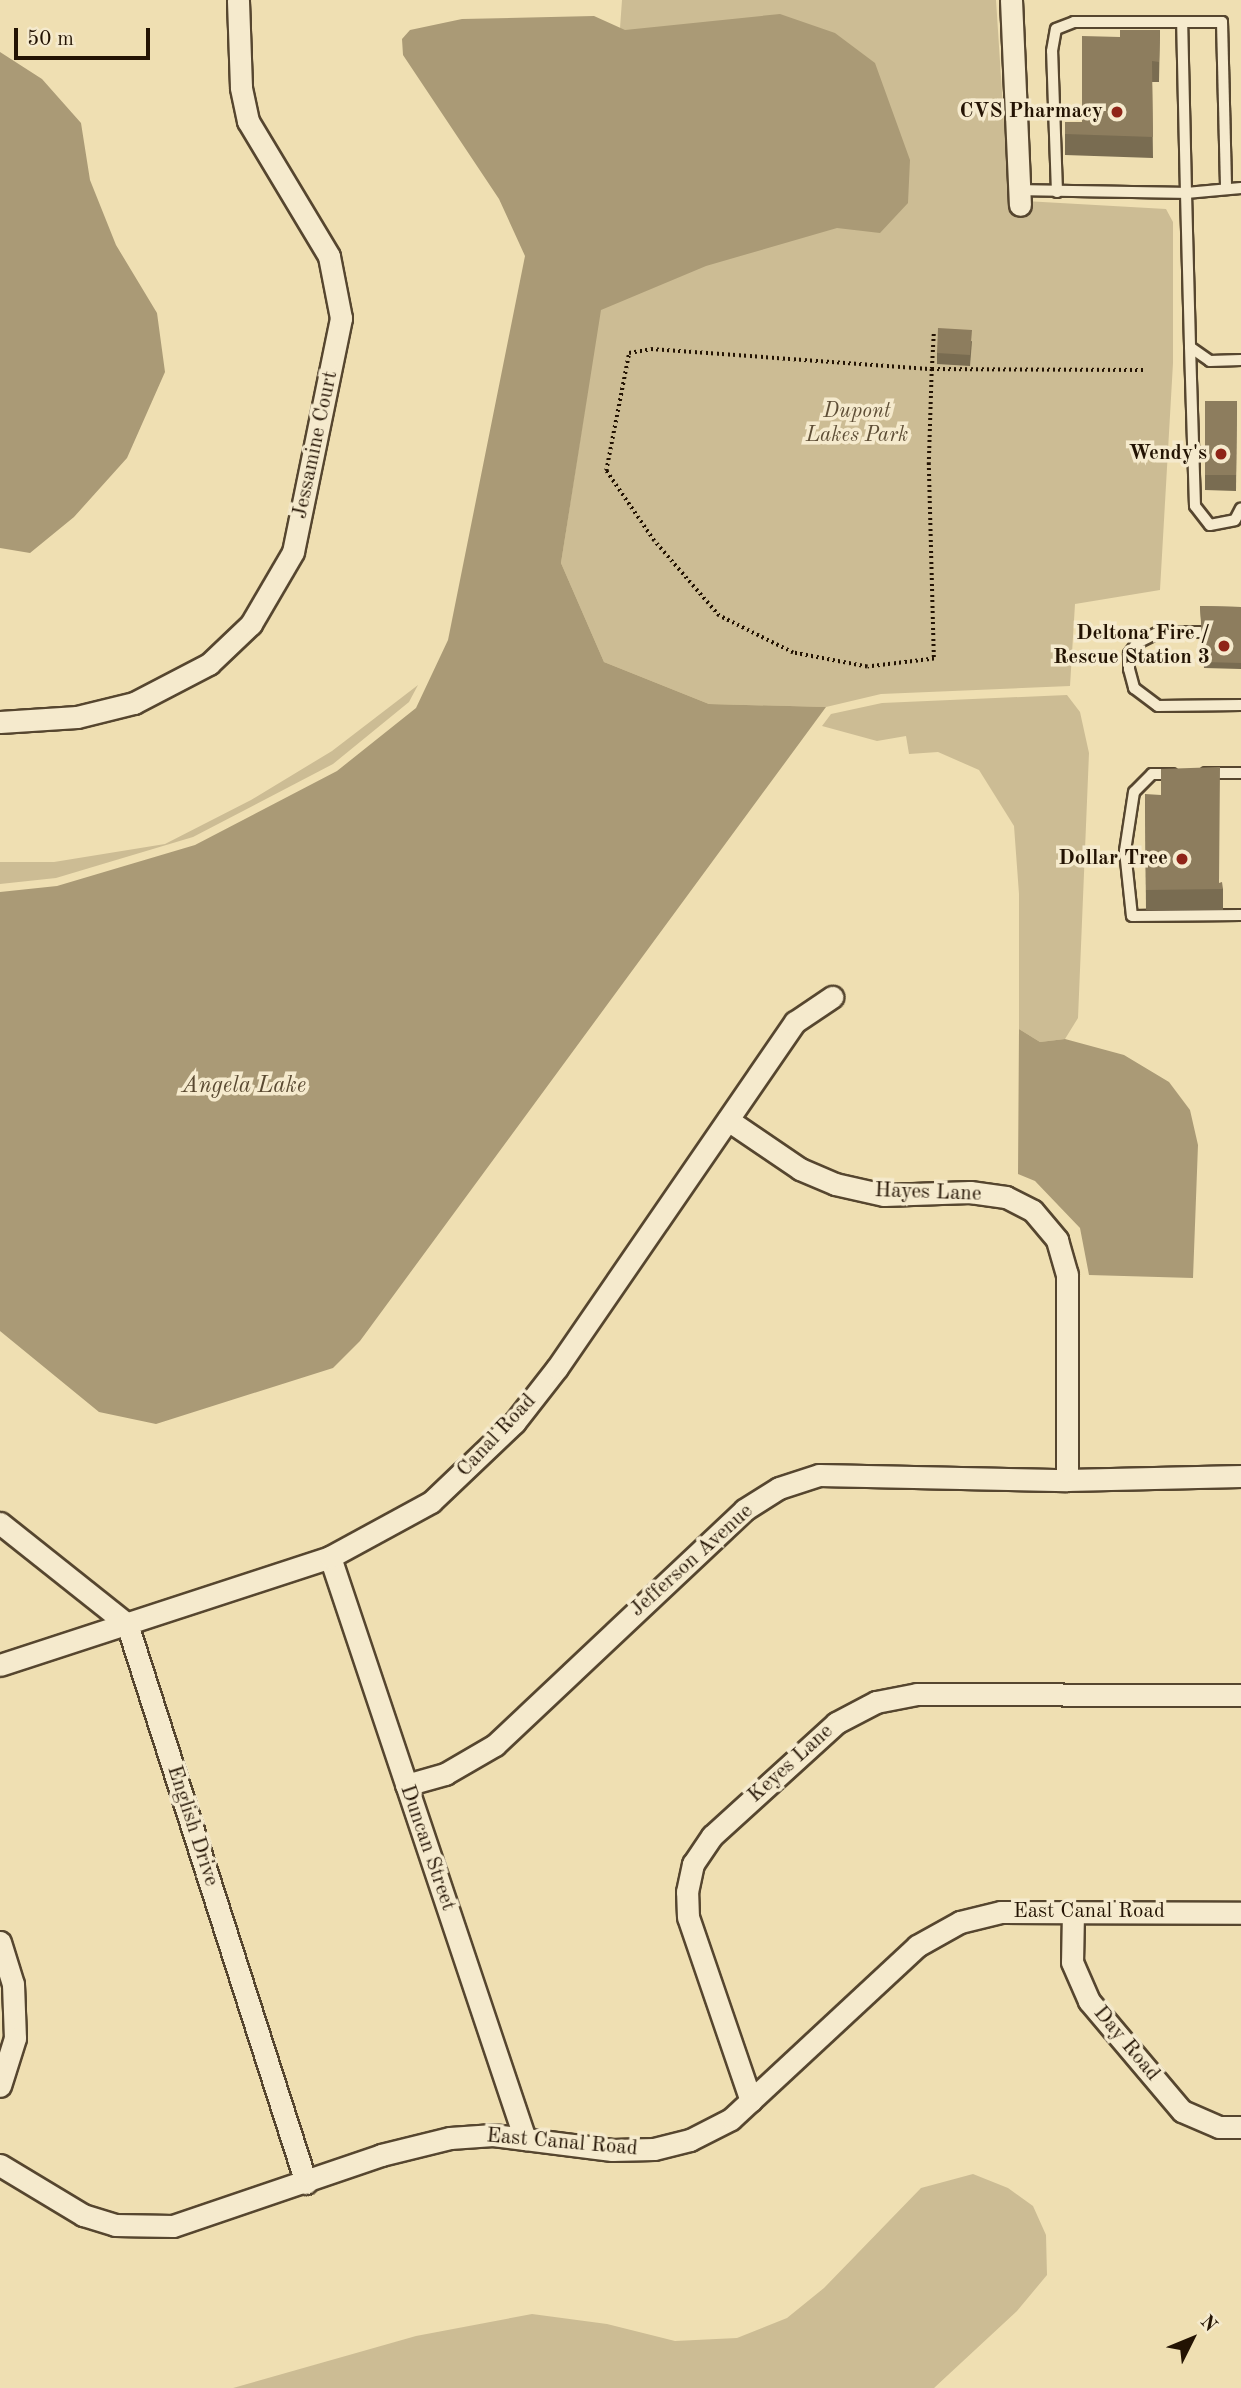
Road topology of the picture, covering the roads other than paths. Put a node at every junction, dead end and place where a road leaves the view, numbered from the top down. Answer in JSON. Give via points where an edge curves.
{"nodes":[{"id":1,"x":238,"y":0,"type":"edge"},
{"id":2,"x":1011,"y":0,"type":"edge"},
{"id":3,"x":1182,"y":22,"type":"junction"},
{"id":4,"x":1226,"y":188,"type":"junction"},
{"id":5,"x":1241,"y":188,"type":"edge"},
{"id":6,"x":1057,"y":192,"type":"junction"},
{"id":7,"x":1186,"y":193,"type":"junction"},
{"id":8,"x":1019,"y":197,"type":"joint"},
{"id":9,"x":1190,"y":347,"type":"junction"},
{"id":10,"x":1241,"y":360,"type":"edge"},
{"id":11,"x":1241,"y":508,"type":"edge"},
{"id":12,"x":1200,"y":632,"type":"edge"},
{"id":13,"x":1241,"y":705,"type":"edge"},
{"id":14,"x":0,"y":722,"type":"edge"},
{"id":15,"x":1241,"y":773,"type":"edge"},
{"id":16,"x":1241,"y":915,"type":"edge"},
{"id":17,"x":832,"y":997,"type":"dead end"},
{"id":18,"x":727,"y":1120,"type":"junction"},
{"id":19,"x":1241,"y":1476,"type":"edge"},
{"id":20,"x":1067,"y":1479,"type":"junction"},
{"id":21,"x":0,"y":1523,"type":"edge"},
{"id":22,"x":330,"y":1557,"type":"junction"},
{"id":23,"x":127,"y":1624,"type":"junction"},
{"id":24,"x":0,"y":1665,"type":"edge"},
{"id":25,"x":1241,"y":1695,"type":"edge"},
{"id":26,"x":406,"y":1785,"type":"junction"},
{"id":27,"x":1073,"y":1912,"type":"junction"},
{"id":28,"x":1241,"y":1913,"type":"edge"},
{"id":29,"x":0,"y":1942,"type":"edge"},
{"id":30,"x":0,"y":2087,"type":"edge"},
{"id":31,"x":751,"y":2101,"type":"junction"},
{"id":32,"x":1241,"y":2127,"type":"edge"},
{"id":33,"x":524,"y":2139,"type":"junction"},
{"id":34,"x":0,"y":2165,"type":"edge"},
{"id":35,"x":306,"y":2183,"type":"junction"}],
"edges":[{"from":1,"to":14,"type":"street","name":"Jessamine Court","via":[[241,87],[248,121],[329,256],[341,318],[293,552],[251,624],[209,664],[134,703],[77,716]]},
{"from":2,"to":8,"type":"street"},
{"from":3,"to":4,"type":"lane","via":[[1222,22]]},
{"from":3,"to":6,"type":"lane","via":[[1074,22],[1056,29],[1052,51]]},
{"from":3,"to":7,"type":"lane"},
{"from":4,"to":5,"type":"lane"},
{"from":4,"to":7,"type":"lane"},
{"from":6,"to":7,"type":"lane"},
{"from":6,"to":8,"type":"lane"},
{"from":7,"to":9,"type":"lane"},
{"from":9,"to":10,"type":"lane","via":[[1210,361]]},
{"from":9,"to":11,"type":"lane","via":[[1195,506],[1210,525],[1235,520]]},
{"from":12,"to":13,"type":"lane","via":[[1159,632],[1137,643],[1129,662],[1134,688],[1158,706]]},
{"from":15,"to":16,"type":"lane","via":[[1152,775],[1134,792],[1125,851],[1132,916]]},
{"from":17,"to":18,"type":"street","name":"Canal Road","via":[[795,1022]]},
{"from":18,"to":20,"type":"street","name":"Hayes Lane","via":[[800,1169],[835,1184],[884,1195],[970,1192],[1006,1198],[1033,1211],[1057,1240],[1067,1274]]},
{"from":18,"to":22,"type":"street","name":"Canal Road","via":[[557,1368],[514,1423],[431,1502]]},
{"from":19,"to":20,"type":"street","name":"Jefferson Avenue"},
{"from":20,"to":26,"type":"street","name":"Jefferson Avenue","via":[[819,1475],[779,1488],[744,1510],[495,1745],[445,1774]]},
{"from":21,"to":23,"type":"street"},
{"from":22,"to":23,"type":"street","name":"Canal Road"},
{"from":22,"to":26,"type":"street","name":"Duncan Street"},
{"from":23,"to":24,"type":"street","name":"Canal Road"},
{"from":23,"to":35,"type":"street","name":"English Drive"},
{"from":25,"to":31,"type":"street","name":"Keyes Lane","via":[[917,1695],[876,1702],[836,1723],[712,1836],[693,1864],[688,1917]]},
{"from":26,"to":33,"type":"street","name":"Duncan Street"},
{"from":27,"to":28,"type":"street","name":"East Canal Road"},
{"from":27,"to":31,"type":"street","name":"East Canal Road","via":[[1001,1912],[960,1922],[916,1946]]},
{"from":27,"to":32,"type":"street","name":"Day Road","via":[[1072,1962],[1090,2001],[1182,2111],[1219,2127]]},
{"from":29,"to":30,"type":"street","via":[[13,1984],[15,2038]]},
{"from":31,"to":33,"type":"street","name":"East Canal Road","via":[[731,2119],[690,2140],[654,2149],[612,2150]]},
{"from":33,"to":35,"type":"street","name":"East Canal Road","via":[[493,2134],[450,2138],[381,2155]]},
{"from":34,"to":35,"type":"street","name":"East Canal Road","via":[[54,2201],[115,2225],[173,2226]]}]}
